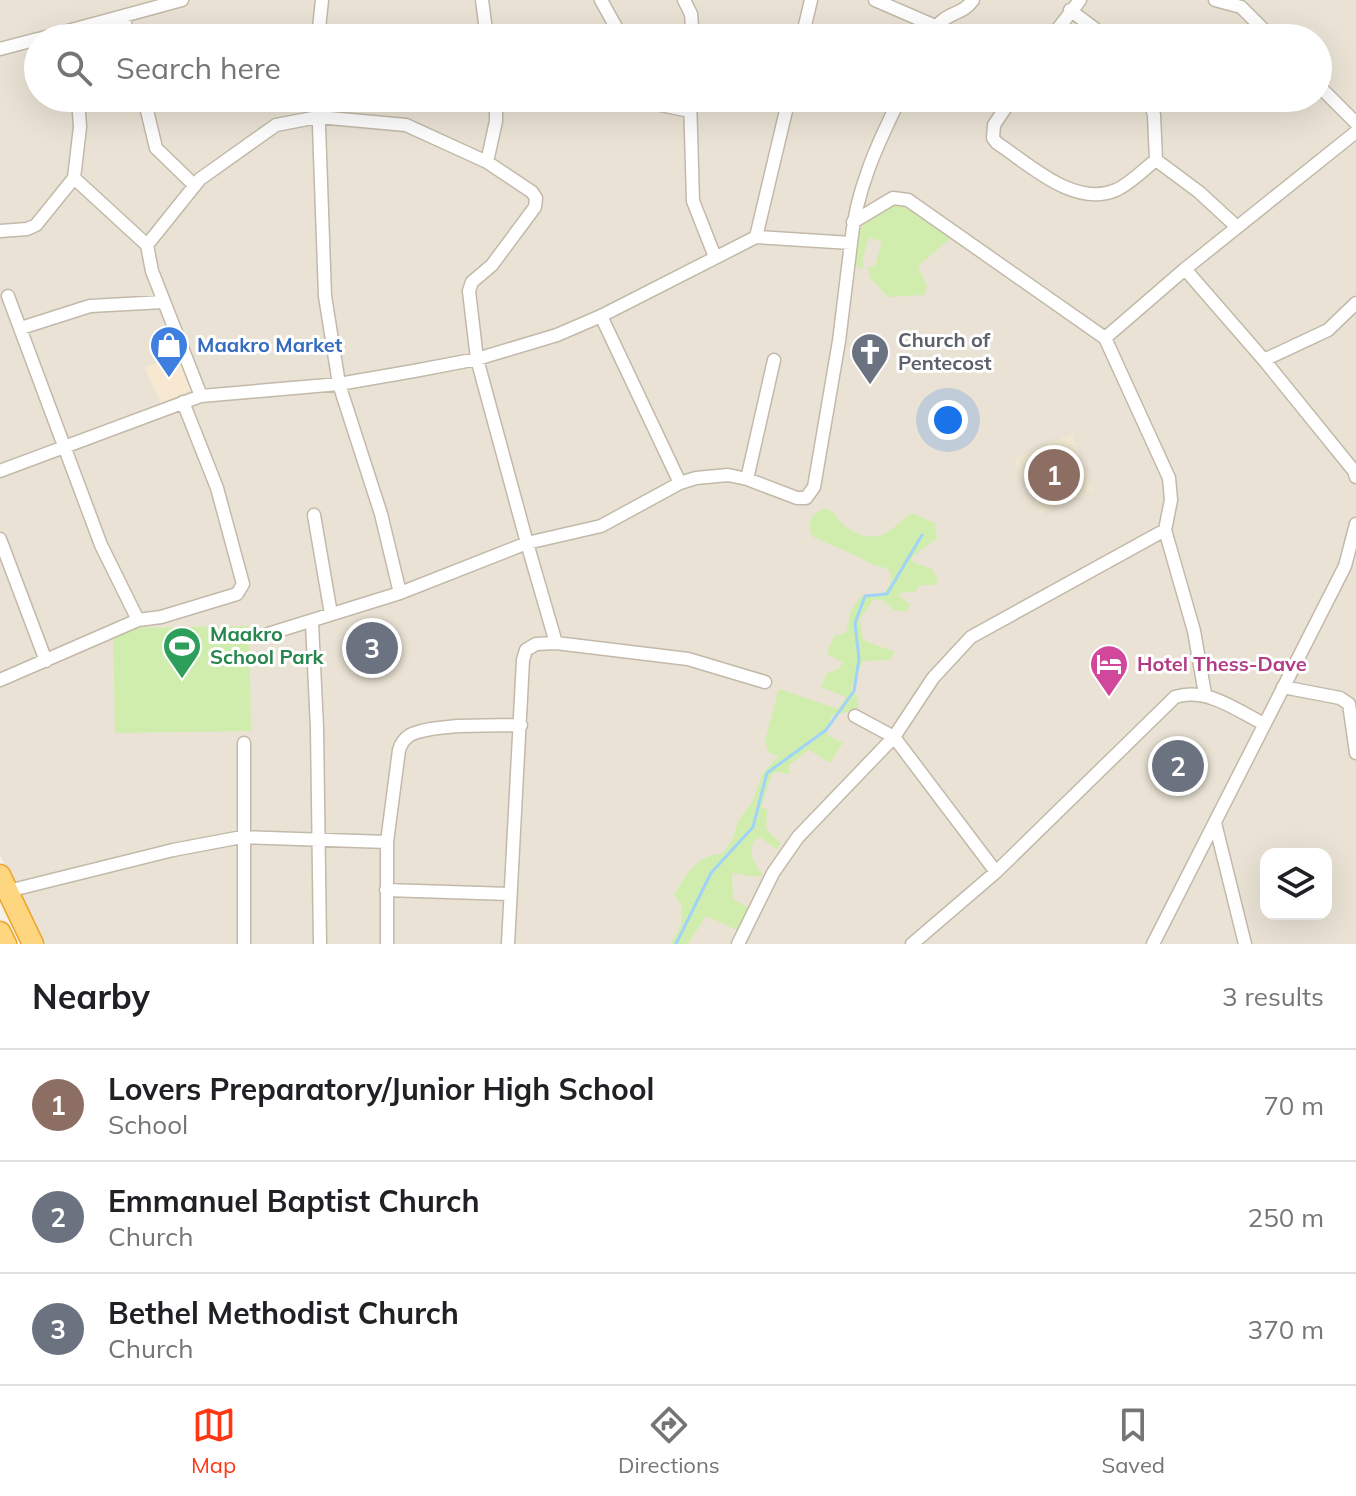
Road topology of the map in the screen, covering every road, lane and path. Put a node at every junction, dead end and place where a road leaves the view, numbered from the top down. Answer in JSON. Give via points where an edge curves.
{"nodes":[{"id":1,"x":182,"y":0,"type":"edge"},
{"id":2,"x":322,"y":0,"type":"edge"},
{"id":3,"x":482,"y":0,"type":"edge"},
{"id":4,"x":601,"y":0,"type":"edge"},
{"id":5,"x":684,"y":0,"type":"edge"},
{"id":6,"x":811,"y":0,"type":"edge"},
{"id":7,"x":875,"y":0,"type":"edge"},
{"id":8,"x":973,"y":0,"type":"edge"},
{"id":9,"x":1080,"y":0,"type":"edge"},
{"id":10,"x":1215,"y":0,"type":"edge"},
{"id":11,"x":1070,"y":10,"type":"junction"},
{"id":12,"x":123,"y":16,"type":"junction"},
{"id":13,"x":99,"y":24,"type":"edge"},
{"id":14,"x":125,"y":24,"type":"edge"},
{"id":15,"x":319,"y":24,"type":"edge"},
{"id":16,"x":485,"y":24,"type":"edge"},
{"id":17,"x":614,"y":24,"type":"edge"},
{"id":18,"x":692,"y":24,"type":"edge"},
{"id":19,"x":805,"y":24,"type":"edge"},
{"id":20,"x":918,"y":24,"type":"edge"},
{"id":21,"x":939,"y":24,"type":"edge"},
{"id":22,"x":1060,"y":24,"type":"edge"},
{"id":23,"x":1088,"y":24,"type":"edge"},
{"id":24,"x":1258,"y":24,"type":"edge"},
{"id":25,"x":24,"y":42,"type":"edge"},
{"id":26,"x":0,"y":49,"type":"edge"},
{"id":27,"x":1332,"y":99,"type":"edge"},
{"id":28,"x":79,"y":112,"type":"edge"},
{"id":29,"x":147,"y":112,"type":"edge"},
{"id":30,"x":318,"y":112,"type":"edge"},
{"id":31,"x":496,"y":112,"type":"edge"},
{"id":32,"x":690,"y":112,"type":"edge"},
{"id":33,"x":786,"y":112,"type":"edge"},
{"id":34,"x":893,"y":112,"type":"edge"},
{"id":35,"x":1003,"y":112,"type":"edge"},
{"id":36,"x":1153,"y":112,"type":"edge"},
{"id":37,"x":318,"y":117,"type":"junction"},
{"id":38,"x":1356,"y":123,"type":"edge"},
{"id":39,"x":1356,"y":132,"type":"edge"},
{"id":40,"x":1156,"y":160,"type":"junction"},
{"id":41,"x":487,"y":162,"type":"junction"},
{"id":42,"x":74,"y":178,"type":"junction"},
{"id":43,"x":194,"y":185,"type":"junction"},
{"id":44,"x":853,"y":222,"type":"junction"},
{"id":45,"x":1237,"y":227,"type":"junction"},
{"id":46,"x":0,"y":231,"type":"edge"},
{"id":47,"x":756,"y":237,"type":"junction"},
{"id":48,"x":851,"y":243,"type":"junction"},
{"id":49,"x":147,"y":245,"type":"junction"},
{"id":50,"x":715,"y":257,"type":"junction"},
{"id":51,"x":1185,"y":269,"type":"junction"},
{"id":52,"x":8,"y":296,"type":"dead end"},
{"id":53,"x":163,"y":302,"type":"junction"},
{"id":54,"x":1356,"y":303,"type":"edge"},
{"id":55,"x":601,"y":316,"type":"junction"},
{"id":56,"x":21,"y":328,"type":"junction"},
{"id":57,"x":1105,"y":338,"type":"junction"},
{"id":58,"x":477,"y":359,"type":"junction"},
{"id":59,"x":774,"y":360,"type":"dead end"},
{"id":60,"x":1264,"y":360,"type":"junction"},
{"id":61,"x":339,"y":384,"type":"junction"},
{"id":62,"x":201,"y":396,"type":"junction"},
{"id":63,"x":183,"y":402,"type":"junction"},
{"id":64,"x":66,"y":446,"type":"junction"},
{"id":65,"x":0,"y":471,"type":"edge"},
{"id":66,"x":1356,"y":477,"type":"edge"},
{"id":67,"x":747,"y":479,"type":"junction"},
{"id":68,"x":680,"y":483,"type":"junction"},
{"id":69,"x":314,"y":515,"type":"dead end"},
{"id":70,"x":1356,"y":524,"type":"edge"},
{"id":71,"x":1165,"y":530,"type":"junction"},
{"id":72,"x":0,"y":539,"type":"edge"},
{"id":73,"x":527,"y":543,"type":"junction"},
{"id":74,"x":1350,"y":569,"type":"edge"},
{"id":75,"x":400,"y":593,"type":"junction"},
{"id":76,"x":331,"y":614,"type":"junction"},
{"id":77,"x":138,"y":620,"type":"junction"},
{"id":78,"x":312,"y":623,"type":"junction"},
{"id":79,"x":268,"y":634,"type":"dead end"},
{"id":80,"x":556,"y":643,"type":"junction"},
{"id":81,"x":46,"y":661,"type":"junction"},
{"id":82,"x":0,"y":680,"type":"edge"},
{"id":83,"x":765,"y":682,"type":"dead end"},
{"id":84,"x":1283,"y":687,"type":"junction"},
{"id":85,"x":1205,"y":694,"type":"junction"},
{"id":86,"x":1353,"y":703,"type":"edge"},
{"id":87,"x":855,"y":716,"type":"dead end"},
{"id":88,"x":1264,"y":724,"type":"junction"},
{"id":89,"x":521,"y":725,"type":"junction"},
{"id":90,"x":894,"y":737,"type":"junction"},
{"id":91,"x":244,"y":743,"type":"dead end"},
{"id":92,"x":1356,"y":753,"type":"edge"},
{"id":93,"x":1215,"y":823,"type":"junction"},
{"id":94,"x":242,"y":837,"type":"junction"},
{"id":95,"x":316,"y":839,"type":"junction"},
{"id":96,"x":387,"y":842,"type":"junction"},
{"id":97,"x":996,"y":872,"type":"junction"},
{"id":98,"x":4,"y":883,"type":"edge"},
{"id":99,"x":386,"y":890,"type":"junction"},
{"id":100,"x":510,"y":894,"type":"junction"},
{"id":101,"x":0,"y":932,"type":"edge"},
{"id":102,"x":6,"y":944,"type":"edge"},
{"id":103,"x":33,"y":944,"type":"edge"},
{"id":104,"x":244,"y":944,"type":"edge"},
{"id":105,"x":320,"y":944,"type":"edge"},
{"id":106,"x":387,"y":944,"type":"edge"},
{"id":107,"x":508,"y":944,"type":"edge"},
{"id":108,"x":738,"y":944,"type":"edge"},
{"id":109,"x":912,"y":944,"type":"edge"},
{"id":110,"x":1153,"y":944,"type":"edge"},
{"id":111,"x":1245,"y":944,"type":"edge"}],
"edges":[{"from":1,"to":12,"type":"street"},
{"from":2,"to":15,"type":"street"},
{"from":3,"to":16,"type":"street"},
{"from":4,"to":17,"type":"street"},
{"from":5,"to":18,"type":"street"},
{"from":6,"to":19,"type":"street"},
{"from":7,"to":20,"type":"street"},
{"from":8,"to":21,"type":"street"},
{"from":9,"to":11,"type":"street"},
{"from":10,"to":24,"type":"street","via":[[1241,7]]},
{"from":11,"to":22,"type":"street"},
{"from":11,"to":23,"type":"street"},
{"from":12,"to":13,"type":"street"},
{"from":12,"to":14,"type":"street"},
{"from":25,"to":26,"type":"street"},
{"from":27,"to":38,"type":"street"},
{"from":28,"to":42,"type":"street"},
{"from":29,"to":43,"type":"street","via":[[156,148]]},
{"from":30,"to":37,"type":"street"},
{"from":31,"to":41,"type":"street"},
{"from":32,"to":50,"type":"street","via":[[693,201]]},
{"from":33,"to":47,"type":"street"},
{"from":34,"to":44,"type":"street","via":[[866,169]]},
{"from":35,"to":40,"type":"street","via":[[993,138],[1073,191],[1118,189]]},
{"from":36,"to":40,"type":"street"},
{"from":37,"to":41,"type":"street","via":[[406,125]]},
{"from":37,"to":43,"type":"street","via":[[276,125]]},
{"from":37,"to":61,"type":"street","via":[[325,296]]},
{"from":39,"to":45,"type":"street"},
{"from":40,"to":45,"type":"street"},
{"from":41,"to":58,"type":"street","via":[[532,192],[536,203],[492,265],[470,285]]},
{"from":42,"to":46,"type":"street","via":[[36,225]]},
{"from":42,"to":49,"type":"street"},
{"from":43,"to":49,"type":"street"},
{"from":44,"to":48,"type":"street"},
{"from":44,"to":57,"type":"street","via":[[893,198],[908,200]]},
{"from":45,"to":51,"type":"street"},
{"from":47,"to":48,"type":"street"},
{"from":47,"to":50,"type":"street"},
{"from":48,"to":67,"type":"street","via":[[814,487],[806,498],[797,498]]},
{"from":49,"to":53,"type":"street"},
{"from":50,"to":55,"type":"street"},
{"from":51,"to":57,"type":"street"},
{"from":51,"to":60,"type":"street"},
{"from":52,"to":56,"type":"street"},
{"from":53,"to":56,"type":"street","via":[[90,306]]},
{"from":53,"to":62,"type":"street"},
{"from":54,"to":60,"type":"street","via":[[1328,330]]},
{"from":55,"to":58,"type":"street"},
{"from":55,"to":68,"type":"street"},
{"from":56,"to":64,"type":"street"},
{"from":57,"to":71,"type":"street","via":[[1169,478]]},
{"from":58,"to":61,"type":"street"},
{"from":58,"to":73,"type":"street"},
{"from":59,"to":67,"type":"street"},
{"from":60,"to":66,"type":"street"},
{"from":61,"to":62,"type":"street"},
{"from":61,"to":75,"type":"street"},
{"from":62,"to":63,"type":"street"},
{"from":63,"to":64,"type":"street"},
{"from":63,"to":77,"type":"street","via":[[217,488],[243,584],[237,594]]},
{"from":64,"to":65,"type":"street"},
{"from":64,"to":77,"type":"street","via":[[101,545]]},
{"from":67,"to":68,"type":"street","via":[[715,475]]},
{"from":68,"to":73,"type":"street","via":[[601,526]]},
{"from":69,"to":76,"type":"street"},
{"from":70,"to":74,"type":"street"},
{"from":71,"to":85,"type":"street","via":[[1194,631]]},
{"from":71,"to":90,"type":"street","via":[[971,637],[933,678]]},
{"from":72,"to":81,"type":"street"},
{"from":73,"to":75,"type":"street"},
{"from":73,"to":80,"type":"street"},
{"from":74,"to":84,"type":"street"},
{"from":75,"to":76,"type":"street"},
{"from":76,"to":78,"type":"street"},
{"from":77,"to":81,"type":"street"},
{"from":78,"to":79,"type":"street"},
{"from":78,"to":95,"type":"street"},
{"from":80,"to":83,"type":"street","via":[[688,659]]},
{"from":80,"to":89,"type":"street","via":[[530,646],[524,654]]},
{"from":81,"to":82,"type":"street"},
{"from":84,"to":86,"type":"street"},
{"from":84,"to":88,"type":"street"},
{"from":85,"to":88,"type":"street"},
{"from":85,"to":97,"type":"street","via":[[1190,692],[1164,706]]},
{"from":86,"to":92,"type":"street"},
{"from":87,"to":90,"type":"street"},
{"from":88,"to":93,"type":"street"},
{"from":89,"to":96,"type":"street","via":[[457,726],[404,740]]},
{"from":89,"to":100,"type":"street"},
{"from":90,"to":97,"type":"street"},
{"from":90,"to":108,"type":"street","via":[[798,837],[773,873]]},
{"from":91,"to":94,"type":"street"},
{"from":93,"to":110,"type":"street"},
{"from":93,"to":111,"type":"street"},
{"from":94,"to":95,"type":"street"},
{"from":94,"to":98,"type":"street"},
{"from":94,"to":104,"type":"street"},
{"from":95,"to":96,"type":"street"},
{"from":95,"to":105,"type":"street"},
{"from":96,"to":99,"type":"street"},
{"from":97,"to":109,"type":"street"},
{"from":98,"to":103,"type":"highway"},
{"from":99,"to":100,"type":"street"},
{"from":99,"to":106,"type":"street"},
{"from":100,"to":107,"type":"street"},
{"from":101,"to":102,"type":"highway"}]}
